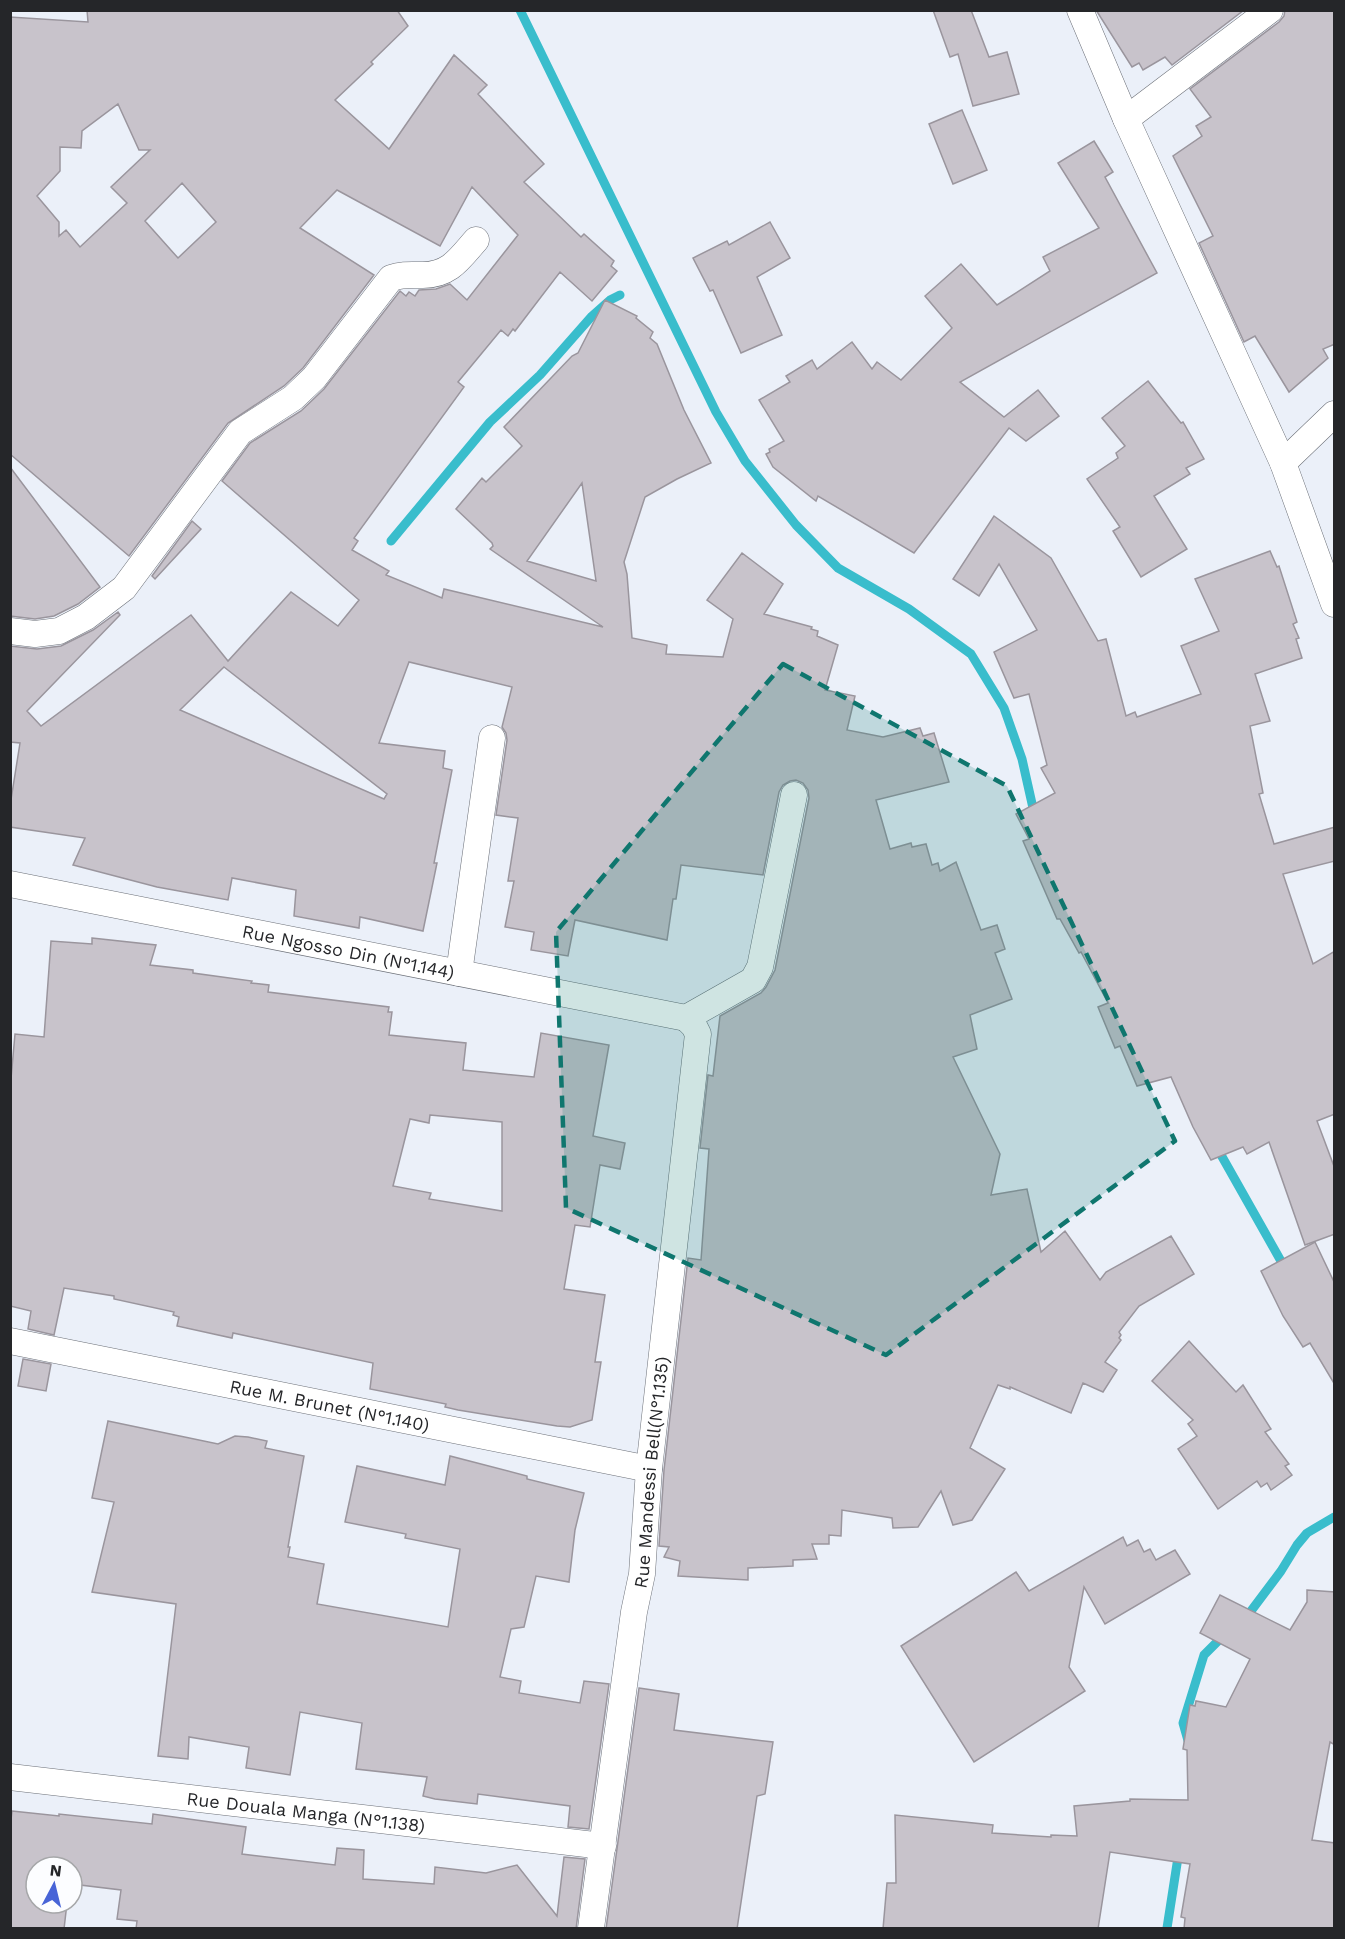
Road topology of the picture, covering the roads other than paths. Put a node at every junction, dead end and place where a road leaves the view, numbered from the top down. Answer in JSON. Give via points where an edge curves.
{"nodes":[{"id":1,"x":1080,"y":10,"type":"edge"},
{"id":2,"x":1270,"y":10,"type":"edge"},
{"id":3,"x":1126,"y":119,"type":"junction"},
{"id":4,"x":476,"y":240,"type":"dead end"},
{"id":5,"x":1335,"y":414,"type":"edge"},
{"id":6,"x":1283,"y":463,"type":"junction"},
{"id":7,"x":1335,"y":604,"type":"edge"},
{"id":8,"x":10,"y":631,"type":"edge"},
{"id":9,"x":492,"y":738,"type":"dead end"},
{"id":10,"x":794,"y":795,"type":"dead end"},
{"id":11,"x":10,"y":884,"type":"edge"},
{"id":12,"x":459,"y":973,"type":"junction"},
{"id":13,"x":686,"y":1018,"type":"junction"},
{"id":14,"x":10,"y":1341,"type":"edge"},
{"id":15,"x":649,"y":1469,"type":"junction"},
{"id":16,"x":10,"y":1777,"type":"edge"},
{"id":17,"x":603,"y":1846,"type":"junction"},
{"id":18,"x":591,"y":1929,"type":"edge"}],
"edges":[{"from":1,"to":3,"type":"street"},
{"from":2,"to":3,"type":"street"},
{"from":3,"to":6,"type":"street"},
{"from":4,"to":8,"type":"street","via":[[454,266],[432,275],[391,278],[314,378],[293,398],[240,432],[124,588],[86,617],[59,631]]},
{"from":5,"to":6,"type":"street"},
{"from":6,"to":7,"type":"street"},
{"from":9,"to":12,"type":"street"},
{"from":10,"to":13,"type":"street","via":[[760,968],[753,980]]},
{"from":11,"to":12,"type":"street","name":"Rue Ngosso Din (N°1.144)"},
{"from":12,"to":13,"type":"street","name":"Rue Ngosso Din (N°1.144)"},
{"from":13,"to":15,"type":"street","name":"Rue Mandessi Bell(N°1.135)","via":[[698,1034]]},
{"from":14,"to":15,"type":"street","name":"Rue M. Brunet (N°1.140)"},
{"from":15,"to":17,"type":"street","name":"Rue Mandessi Bell(N°1.135)","via":[[642,1574]]},
{"from":16,"to":17,"type":"street","name":"Rue Douala Manga (N°1.138)"},
{"from":17,"to":18,"type":"street","name":"Rue Mandessi Bell(N°1.135)"}]}
